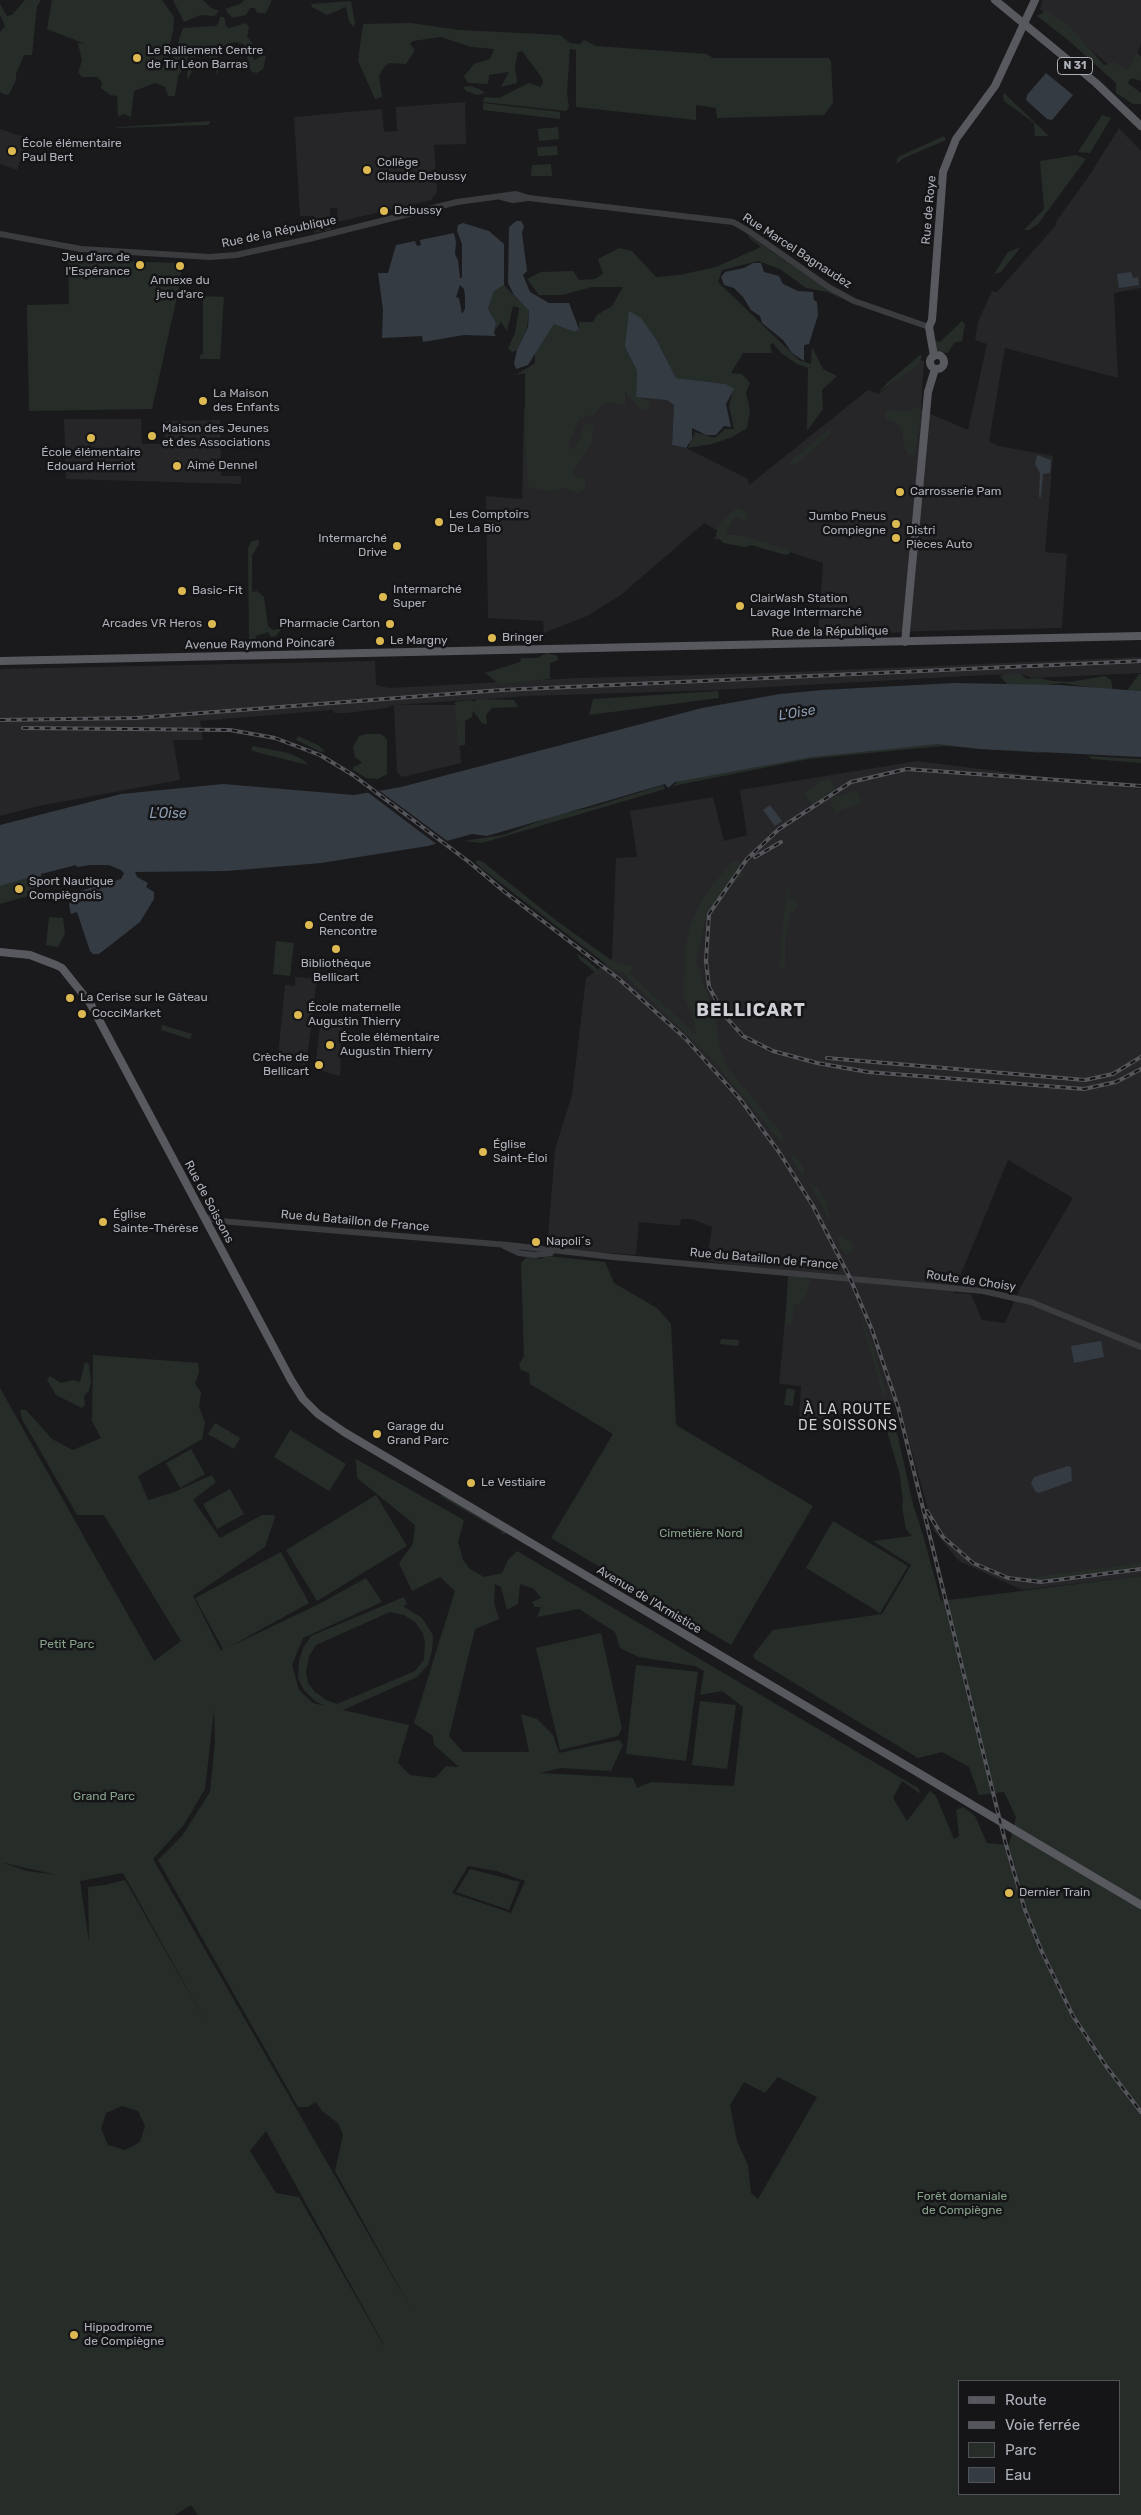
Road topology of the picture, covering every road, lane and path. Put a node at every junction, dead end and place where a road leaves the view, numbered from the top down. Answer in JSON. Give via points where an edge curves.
{"nodes":[{"id":1,"x":995,"y":0,"type":"edge"},
{"id":2,"x":1035,"y":0,"type":"edge"},
{"id":3,"x":1141,"y":126,"type":"edge"},
{"id":4,"x":560,"y":202,"type":"joint"},
{"id":5,"x":0,"y":234,"type":"edge"},
{"id":6,"x":929,"y":327,"type":"junction"},
{"id":7,"x":934,"y":356,"type":"junction"},
{"id":8,"x":935,"y":369,"type":"junction"},
{"id":9,"x":1141,"y":636,"type":"edge"},
{"id":10,"x":905,"y":642,"type":"junction"},
{"id":11,"x":520,"y":650,"type":"joint"},
{"id":12,"x":0,"y":661,"type":"edge"},
{"id":13,"x":0,"y":952,"type":"edge"},
{"id":14,"x":204,"y":1217,"type":"junction"},
{"id":15,"x":850,"y":1278,"type":"joint"},
{"id":16,"x":1141,"y":1347,"type":"edge"},
{"id":17,"x":325,"y":1420,"type":"joint"},
{"id":18,"x":1141,"y":1905,"type":"edge"}],
"edges":[{"from":1,"to":3,"type":"main road","number":"N 31"},
{"from":2,"to":6,"type":"main road","name":"Rue de Roye","via":[[995,86],[956,139],[945,165]]},
{"from":4,"to":5,"type":"street","name":"Rue de la République","via":[[516,194],[500,196],[450,204],[236,255],[210,257],[81,249]]},
{"from":4,"to":6,"type":"street","name":"Rue Marcel Bagnaudez","via":[[733,222],[848,298]]},
{"from":6,"to":7,"type":"main road","name":"Rue de Roye"},
{"from":7,"to":8,"type":"main road","via":[[930,363]]},
{"from":7,"to":8,"type":"main road","via":[[941,356],[944,362],[941,368]]},
{"from":8,"to":10,"type":"main road","via":[[928,392]]},
{"from":9,"to":10,"type":"main road","name":"Rue de la République"},
{"from":10,"to":11,"type":"main road","name":"Rue de la République"},
{"from":11,"to":12,"type":"main road","name":"Avenue Raymond Poincaré"},
{"from":13,"to":14,"type":"main road","name":"Rue de Soissons","via":[[43,958],[62,968],[78,987],[93,1008]]},
{"from":14,"to":15,"type":"street","name":"Rue du Bataillon de France"},
{"from":14,"to":17,"type":"main road","name":"Rue de Soissons","via":[[291,1380],[303,1399]]},
{"from":15,"to":16,"type":"street","name":"Route de Choisy","via":[[1020,1298]]},
{"from":17,"to":18,"type":"main road","name":"Avenue de l'Armistice"}]}
